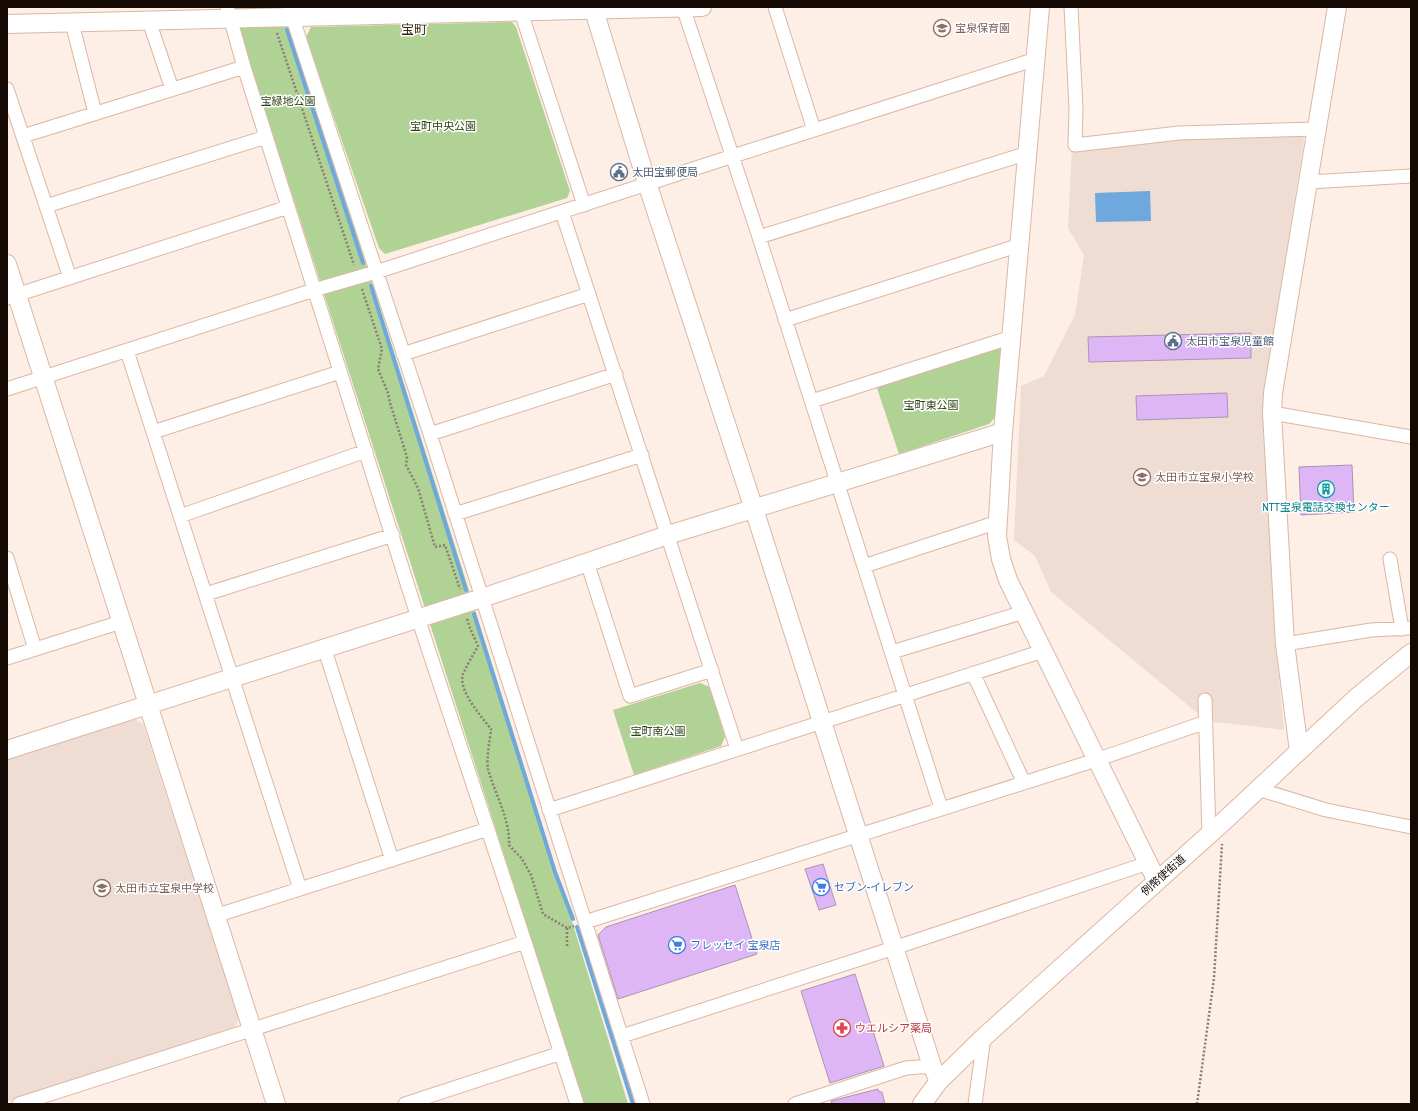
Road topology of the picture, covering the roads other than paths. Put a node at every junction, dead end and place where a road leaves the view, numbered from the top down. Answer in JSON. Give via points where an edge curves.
{"nodes":[{"id":1,"x":683,"y":7,"type":"edge"},
{"id":2,"x":702,"y":7,"type":"edge"},
{"id":3,"x":775,"y":7,"type":"edge"},
{"id":4,"x":1040,"y":7,"type":"edge"},
{"id":5,"x":1071,"y":7,"type":"edge"},
{"id":6,"x":1336,"y":7,"type":"edge"},
{"id":7,"x":593,"y":8,"type":"edge"},
{"id":8,"x":291,"y":12,"type":"edge"},
{"id":9,"x":521,"y":12,"type":"junction"},
{"id":10,"x":229,"y":13,"type":"edge"},
{"id":11,"x":149,"y":21,"type":"junction"},
{"id":12,"x":72,"y":23,"type":"junction"},
{"id":13,"x":7,"y":24,"type":"edge"},
{"id":14,"x":1036,"y":59,"type":"junction"},
{"id":15,"x":244,"y":67,"type":"junction"},
{"id":16,"x":7,"y":89,"type":"edge"},
{"id":17,"x":172,"y":90,"type":"junction"},
{"id":18,"x":95,"y":113,"type":"junction"},
{"id":19,"x":1317,"y":129,"type":"junction"},
{"id":20,"x":814,"y":130,"type":"junction"},
{"id":21,"x":23,"y":136,"type":"junction"},
{"id":22,"x":266,"y":137,"type":"junction"},
{"id":23,"x":1028,"y":153,"type":"junction"},
{"id":24,"x":733,"y":156,"type":"junction"},
{"id":25,"x":1411,"y":176,"type":"edge"},
{"id":26,"x":1309,"y":182,"type":"junction"},
{"id":27,"x":647,"y":183,"type":"junction"},
{"id":28,"x":584,"y":205,"type":"junction"},
{"id":29,"x":46,"y":206,"type":"junction"},
{"id":30,"x":288,"y":207,"type":"junction"},
{"id":31,"x":562,"y":212,"type":"junction"},
{"id":32,"x":759,"y":237,"type":"junction"},
{"id":33,"x":1020,"y":245,"type":"junction"},
{"id":34,"x":7,"y":264,"type":"edge"},
{"id":35,"x":376,"y":272,"type":"junction"},
{"id":36,"x":70,"y":278,"type":"junction"},
{"id":37,"x":314,"y":290,"type":"junction"},
{"id":38,"x":589,"y":294,"type":"junction"},
{"id":39,"x":12,"y":297,"type":"edge"},
{"id":40,"x":786,"y":320,"type":"junction"},
{"id":41,"x":1012,"y":337,"type":"junction"},
{"id":42,"x":127,"y":351,"type":"junction"},
{"id":43,"x":403,"y":354,"type":"junction"},
{"id":44,"x":340,"y":372,"type":"junction"},
{"id":45,"x":616,"y":374,"type":"junction"},
{"id":46,"x":43,"y":378,"type":"junction"},
{"id":47,"x":7,"y":389,"type":"edge"},
{"id":48,"x":812,"y":401,"type":"junction"},
{"id":49,"x":1272,"y":413,"type":"junction"},
{"id":50,"x":153,"y":432,"type":"junction"},
{"id":51,"x":1003,"y":432,"type":"junction"},
{"id":52,"x":430,"y":434,"type":"junction"},
{"id":53,"x":1411,"y":437,"type":"edge"},
{"id":54,"x":366,"y":451,"type":"junction"},
{"id":55,"x":642,"y":455,"type":"junction"},
{"id":56,"x":838,"y":482,"type":"junction"},
{"id":57,"x":754,"y":509,"type":"junction"},
{"id":58,"x":454,"y":514,"type":"junction"},
{"id":59,"x":180,"y":516,"type":"junction"},
{"id":60,"x":998,"y":522,"type":"junction"},
{"id":61,"x":668,"y":535,"type":"junction"},
{"id":62,"x":393,"y":536,"type":"junction"},
{"id":63,"x":1390,"y":559,"type":"dead end"},
{"id":64,"x":587,"y":562,"type":"junction"},
{"id":65,"x":8,"y":565,"type":"edge"},
{"id":66,"x":864,"y":566,"type":"junction"},
{"id":67,"x":206,"y":594,"type":"junction"},
{"id":68,"x":482,"y":598,"type":"junction"},
{"id":69,"x":1024,"y":612,"type":"junction"},
{"id":70,"x":418,"y":618,"type":"junction"},
{"id":71,"x":121,"y":622,"type":"junction"},
{"id":72,"x":1406,"y":628,"type":"edge"},
{"id":73,"x":1285,"y":644,"type":"junction"},
{"id":74,"x":324,"y":647,"type":"junction"},
{"id":75,"x":35,"y":649,"type":"junction"},
{"id":76,"x":1043,"y":651,"type":"junction"},
{"id":77,"x":892,"y":652,"type":"junction"},
{"id":78,"x":1411,"y":653,"type":"edge"},
{"id":79,"x":7,"y":658,"type":"edge"},
{"id":80,"x":712,"y":670,"type":"junction"},
{"id":81,"x":973,"y":673,"type":"junction"},
{"id":82,"x":232,"y":677,"type":"junction"},
{"id":83,"x":906,"y":695,"type":"junction"},
{"id":84,"x":1205,"y":700,"type":"dead end"},
{"id":85,"x":148,"y":704,"type":"junction"},
{"id":86,"x":822,"y":722,"type":"junction"},
{"id":87,"x":1206,"y":722,"type":"junction"},
{"id":88,"x":738,"y":749,"type":"junction"},
{"id":89,"x":7,"y":750,"type":"edge"},
{"id":90,"x":1298,"y":751,"type":"junction"},
{"id":91,"x":1096,"y":760,"type":"junction"},
{"id":92,"x":1024,"y":783,"type":"junction"},
{"id":93,"x":1258,"y":789,"type":"junction"},
{"id":94,"x":941,"y":808,"type":"junction"},
{"id":95,"x":549,"y":810,"type":"junction"},
{"id":96,"x":1411,"y":827,"type":"edge"},
{"id":97,"x":488,"y":829,"type":"junction"},
{"id":98,"x":1209,"y":835,"type":"junction"},
{"id":99,"x":858,"y":836,"type":"junction"},
{"id":100,"x":392,"y":860,"type":"junction"},
{"id":101,"x":1148,"y":863,"type":"junction"},
{"id":102,"x":1157,"y":881,"type":"junction"},
{"id":103,"x":300,"y":889,"type":"junction"},
{"id":104,"x":216,"y":916,"type":"junction"},
{"id":105,"x":585,"y":922,"type":"junction"},
{"id":106,"x":525,"y":942,"type":"junction"},
{"id":107,"x":894,"y":948,"type":"junction"},
{"id":108,"x":251,"y":1029,"type":"junction"},
{"id":109,"x":622,"y":1036,"type":"junction"},
{"id":110,"x":984,"y":1037,"type":"junction"},
{"id":111,"x":561,"y":1053,"type":"junction"},
{"id":112,"x":936,"y":1073,"type":"junction"},
{"id":113,"x":19,"y":1104,"type":"edge"},
{"id":114,"x":276,"y":1104,"type":"edge"},
{"id":115,"x":405,"y":1104,"type":"edge"},
{"id":116,"x":577,"y":1104,"type":"edge"},
{"id":117,"x":643,"y":1104,"type":"edge"},
{"id":118,"x":795,"y":1104,"type":"edge"},
{"id":119,"x":922,"y":1104,"type":"edge"},
{"id":120,"x":975,"y":1104,"type":"edge"}],
"edges":[{"from":1,"to":2,"type":"street"},
{"from":1,"to":7,"type":"street"},
{"from":1,"to":24,"type":"street"},
{"from":3,"to":20,"type":"street"},
{"from":4,"to":14,"type":"street"},
{"from":5,"to":19,"type":"street","via":[[1076,109],[1075,145],[1178,133]]},
{"from":6,"to":19,"type":"street"},
{"from":7,"to":9,"type":"street"},
{"from":7,"to":27,"type":"street"},
{"from":8,"to":9,"type":"street"},
{"from":8,"to":10,"type":"street","via":[[273,18]]},
{"from":8,"to":35,"type":"street"},
{"from":9,"to":28,"type":"street"},
{"from":10,"to":11,"type":"street"},
{"from":10,"to":15,"type":"street"},
{"from":11,"to":12,"type":"street"},
{"from":11,"to":17,"type":"street"},
{"from":12,"to":13,"type":"street"},
{"from":12,"to":18,"type":"street"},
{"from":14,"to":20,"type":"street"},
{"from":14,"to":23,"type":"street"},
{"from":15,"to":17,"type":"street"},
{"from":15,"to":22,"type":"street"},
{"from":16,"to":21,"type":"street"},
{"from":17,"to":18,"type":"street"},
{"from":18,"to":21,"type":"street"},
{"from":19,"to":26,"type":"street"},
{"from":20,"to":24,"type":"street"},
{"from":21,"to":29,"type":"street"},
{"from":22,"to":29,"type":"street"},
{"from":22,"to":30,"type":"street"},
{"from":23,"to":32,"type":"street"},
{"from":23,"to":33,"type":"street"},
{"from":24,"to":27,"type":"street"},
{"from":24,"to":32,"type":"street"},
{"from":25,"to":26,"type":"street"},
{"from":26,"to":49,"type":"street","via":[[1273,393]]},
{"from":27,"to":28,"type":"street"},
{"from":27,"to":57,"type":"street"},
{"from":28,"to":31,"type":"street"},
{"from":29,"to":36,"type":"street"},
{"from":30,"to":36,"type":"street"},
{"from":30,"to":37,"type":"street"},
{"from":31,"to":35,"type":"street"},
{"from":31,"to":38,"type":"street"},
{"from":32,"to":40,"type":"street"},
{"from":33,"to":40,"type":"street"},
{"from":33,"to":41,"type":"street"},
{"from":34,"to":39,"type":"street"},
{"from":35,"to":37,"type":"street"},
{"from":35,"to":43,"type":"street"},
{"from":36,"to":39,"type":"street"},
{"from":37,"to":42,"type":"street"},
{"from":37,"to":44,"type":"street"},
{"from":38,"to":43,"type":"street"},
{"from":38,"to":45,"type":"street"},
{"from":39,"to":46,"type":"street"},
{"from":40,"to":48,"type":"street"},
{"from":41,"to":48,"type":"street"},
{"from":41,"to":51,"type":"street"},
{"from":42,"to":46,"type":"street"},
{"from":42,"to":50,"type":"street"},
{"from":43,"to":52,"type":"street"},
{"from":44,"to":50,"type":"street"},
{"from":44,"to":54,"type":"street"},
{"from":45,"to":52,"type":"street"},
{"from":45,"to":55,"type":"street"},
{"from":46,"to":47,"type":"street"},
{"from":46,"to":71,"type":"street"},
{"from":48,"to":56,"type":"street"},
{"from":49,"to":53,"type":"street"},
{"from":49,"to":73,"type":"street"},
{"from":50,"to":59,"type":"street"},
{"from":51,"to":56,"type":"street"},
{"from":51,"to":60,"type":"street"},
{"from":52,"to":58,"type":"street"},
{"from":54,"to":59,"type":"street"},
{"from":54,"to":62,"type":"street"},
{"from":55,"to":58,"type":"street"},
{"from":55,"to":61,"type":"street"},
{"from":56,"to":57,"type":"street"},
{"from":56,"to":66,"type":"street"},
{"from":57,"to":61,"type":"street"},
{"from":57,"to":86,"type":"street"},
{"from":58,"to":68,"type":"street"},
{"from":59,"to":67,"type":"street"},
{"from":60,"to":66,"type":"street"},
{"from":60,"to":69,"type":"street","via":[[997,536],[1001,559]]},
{"from":61,"to":64,"type":"street"},
{"from":61,"to":80,"type":"street"},
{"from":62,"to":67,"type":"street"},
{"from":62,"to":70,"type":"street"},
{"from":63,"to":72,"type":"street"},
{"from":64,"to":68,"type":"street"},
{"from":64,"to":80,"type":"street","via":[[630,696]]},
{"from":65,"to":75,"type":"street"},
{"from":66,"to":77,"type":"street"},
{"from":67,"to":82,"type":"street"},
{"from":68,"to":70,"type":"street"},
{"from":68,"to":95,"type":"street"},
{"from":69,"to":76,"type":"street"},
{"from":69,"to":77,"type":"street"},
{"from":70,"to":74,"type":"street"},
{"from":70,"to":97,"type":"street"},
{"from":71,"to":75,"type":"street"},
{"from":71,"to":85,"type":"street"},
{"from":72,"to":73,"type":"street","via":[[1371,630]]},
{"from":73,"to":90,"type":"street"},
{"from":74,"to":82,"type":"street"},
{"from":74,"to":100,"type":"street"},
{"from":75,"to":79,"type":"street"},
{"from":76,"to":81,"type":"street"},
{"from":76,"to":91,"type":"street"},
{"from":77,"to":83,"type":"street"},
{"from":78,"to":90,"type":"street","name":"例幣使街道","via":[[1356,698]]},
{"from":80,"to":88,"type":"street"},
{"from":81,"to":83,"type":"street"},
{"from":81,"to":92,"type":"street"},
{"from":82,"to":85,"type":"street"},
{"from":82,"to":103,"type":"street"},
{"from":83,"to":86,"type":"street"},
{"from":83,"to":94,"type":"street"},
{"from":84,"to":87,"type":"street"},
{"from":85,"to":89,"type":"street"},
{"from":85,"to":104,"type":"street"},
{"from":86,"to":88,"type":"street"},
{"from":86,"to":99,"type":"street"},
{"from":87,"to":91,"type":"street"},
{"from":87,"to":98,"type":"street"},
{"from":88,"to":95,"type":"street"},
{"from":90,"to":93,"type":"street","name":"例幣使街道"},
{"from":91,"to":92,"type":"street"},
{"from":91,"to":101,"type":"street"},
{"from":92,"to":94,"type":"street"},
{"from":93,"to":96,"type":"street","via":[[1326,810]]},
{"from":93,"to":98,"type":"street","name":"例幣使街道"},
{"from":94,"to":99,"type":"street"},
{"from":95,"to":105,"type":"street"},
{"from":97,"to":100,"type":"street"},
{"from":97,"to":106,"type":"street"},
{"from":98,"to":102,"type":"street","name":"例幣使街道"},
{"from":99,"to":105,"type":"street"},
{"from":99,"to":107,"type":"street"},
{"from":100,"to":103,"type":"street"},
{"from":101,"to":102,"type":"street"},
{"from":101,"to":107,"type":"street"},
{"from":102,"to":110,"type":"street","name":"例幣使街道"},
{"from":103,"to":104,"type":"street"},
{"from":104,"to":108,"type":"street"},
{"from":105,"to":109,"type":"street"},
{"from":106,"to":108,"type":"street"},
{"from":106,"to":111,"type":"street"},
{"from":107,"to":109,"type":"street"},
{"from":107,"to":112,"type":"street"},
{"from":108,"to":113,"type":"street"},
{"from":108,"to":114,"type":"street"},
{"from":109,"to":117,"type":"street"},
{"from":110,"to":112,"type":"street","name":"例幣使街道"},
{"from":110,"to":120,"type":"street"},
{"from":111,"to":115,"type":"street"},
{"from":111,"to":116,"type":"street"},
{"from":112,"to":118,"type":"street","via":[[906,1068]]},
{"from":112,"to":119,"type":"street","name":"例幣使街道"}]}
